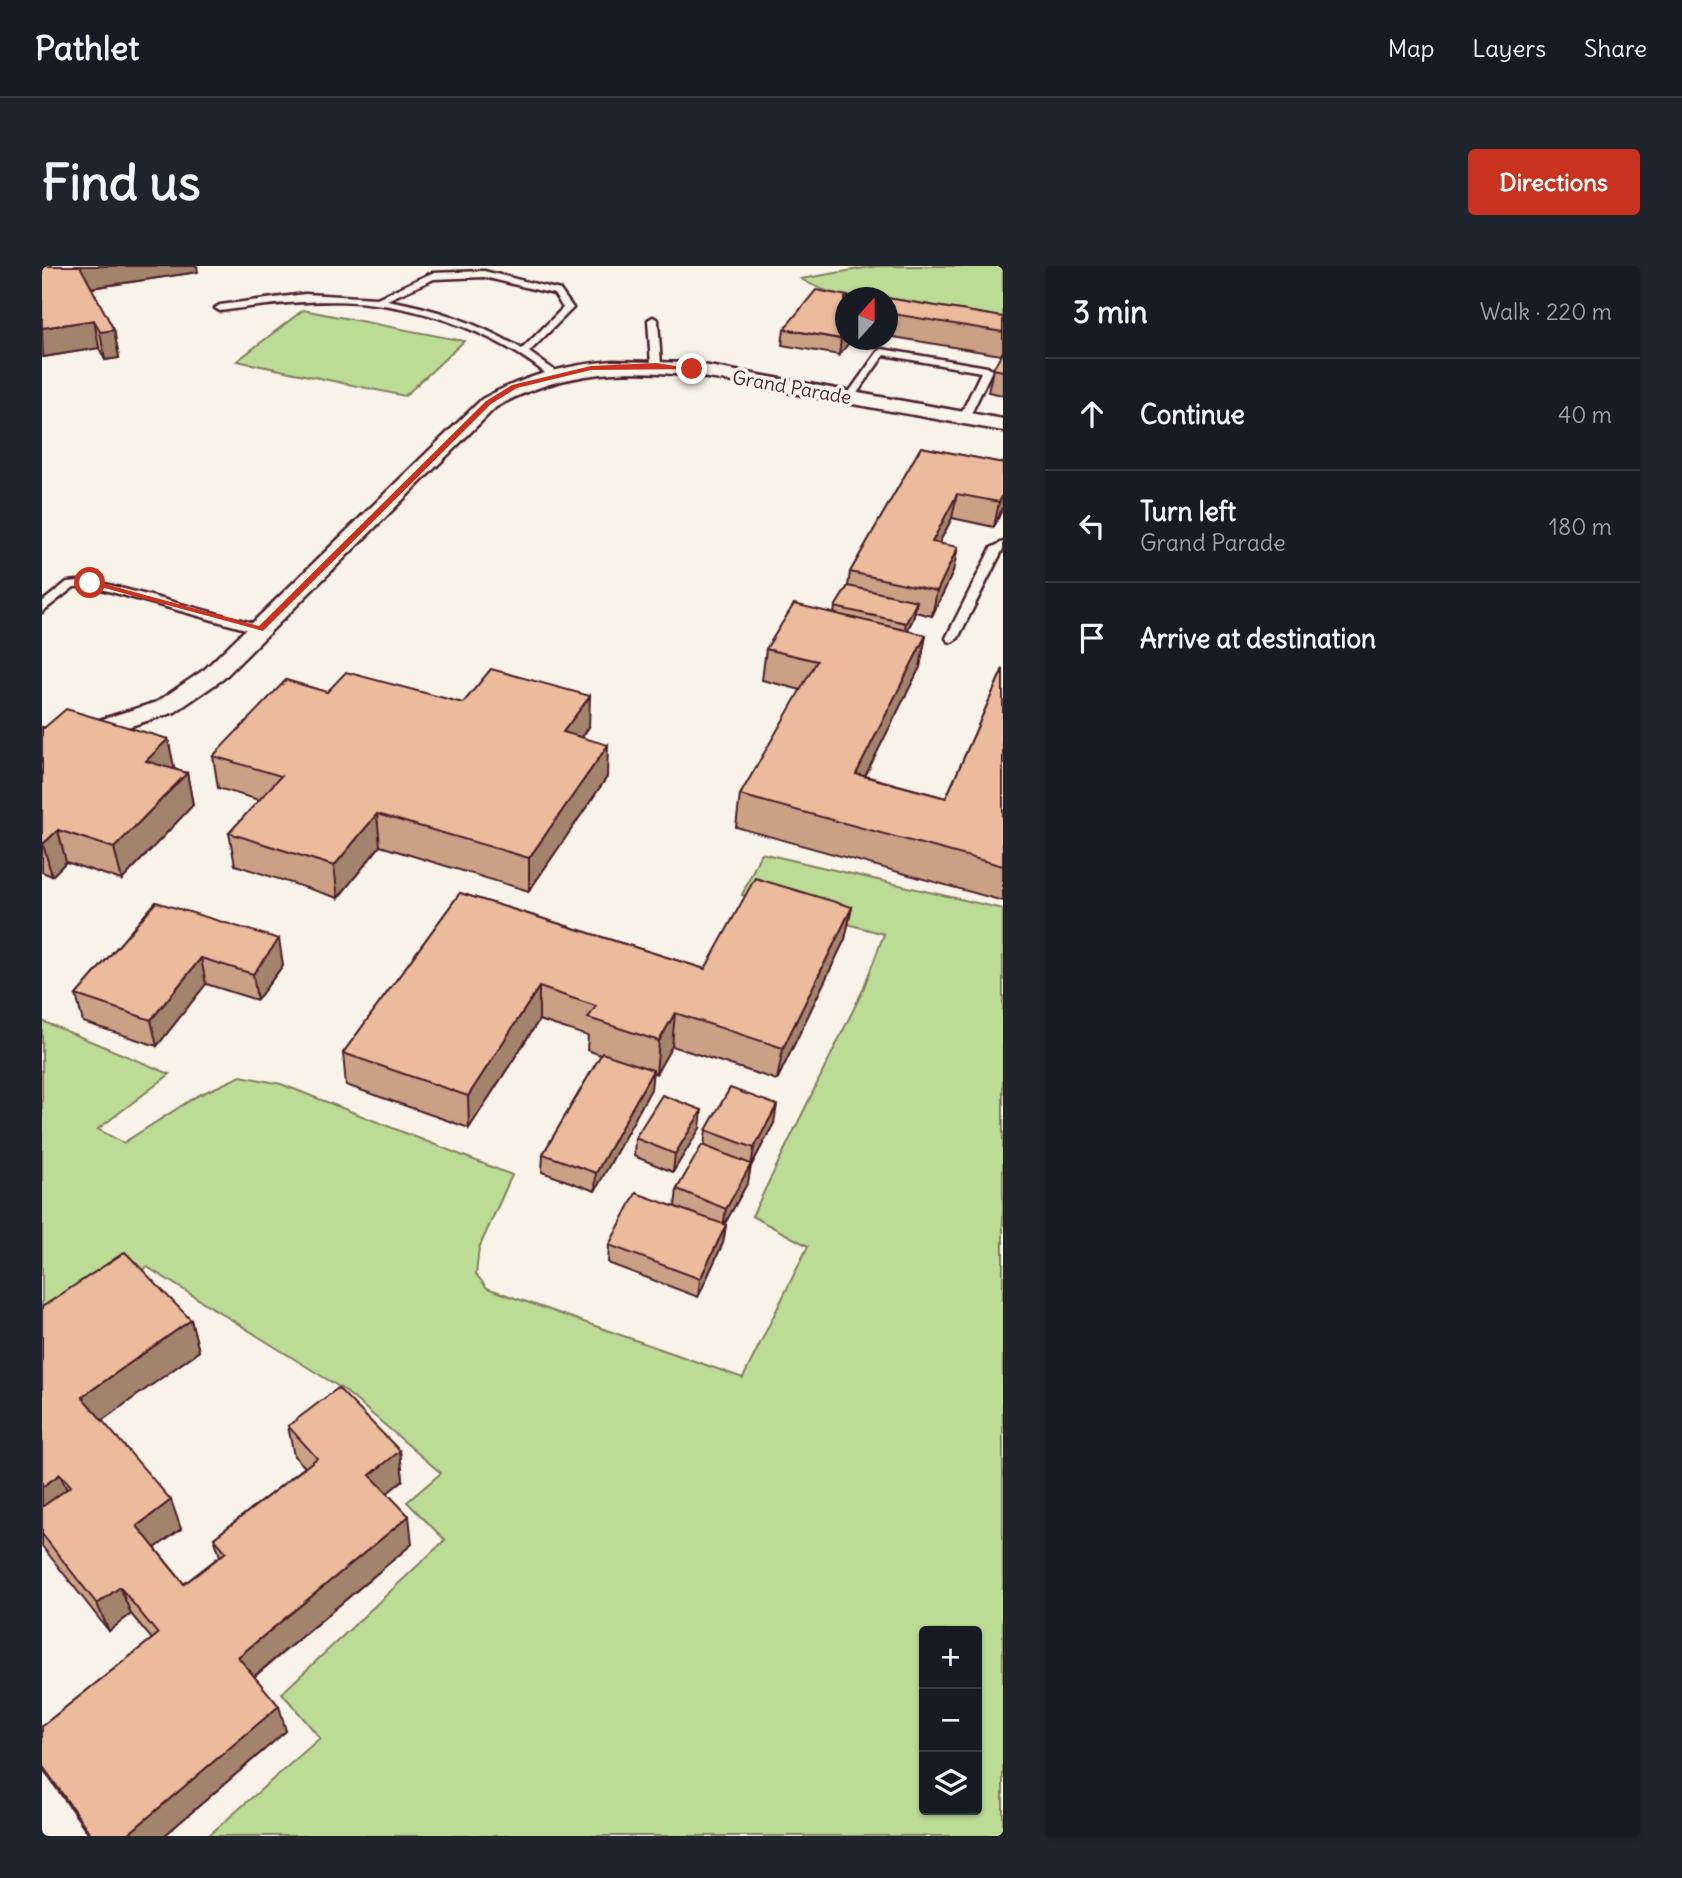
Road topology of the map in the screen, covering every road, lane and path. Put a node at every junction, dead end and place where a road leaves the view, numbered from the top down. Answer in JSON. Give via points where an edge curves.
{"nodes":[{"id":1,"x":377,"y":301,"type":"junction"},
{"id":2,"x":220,"y":308,"type":"dead end"},
{"id":3,"x":653,"y":320,"type":"dead end"},
{"id":4,"x":524,"y":352,"type":"junction"},
{"id":5,"x":656,"y":365,"type":"junction"},
{"id":6,"x":555,"y":375,"type":"junction"},
{"id":7,"x":850,"y":397,"type":"junction"},
{"id":8,"x":964,"y":418,"type":"junction"},
{"id":9,"x":1003,"y":425,"type":"edge"},
{"id":10,"x":1003,"y":545,"type":"edge"},
{"id":11,"x":42,"y":608,"type":"edge"},
{"id":12,"x":260,"y":629,"type":"junction"},
{"id":13,"x":952,"y":638,"type":"dead end"},
{"id":14,"x":42,"y":746,"type":"edge"}],
"edges":[{"from":1,"to":2,"type":"lane","via":[[305,297]]},
{"from":1,"to":4,"type":"lane","via":[[452,320]]},
{"from":1,"to":4,"type":"lane","via":[[432,275],[484,274],[543,286],[556,292],[568,309]]},
{"from":3,"to":5,"type":"lane"},
{"from":4,"to":6,"type":"lane"},
{"from":5,"to":6,"type":"street","name":"Grand Parade"},
{"from":5,"to":7,"type":"street","name":"Grand Parade"},
{"from":6,"to":12,"type":"street","name":"Grand Parade","via":[[515,386],[489,403]]},
{"from":7,"to":8,"type":"street","name":"Grand Parade"},
{"from":7,"to":8,"type":"lane","via":[[882,352],[987,370]]},
{"from":8,"to":9,"type":"street","name":"Grand Parade"},
{"from":10,"to":13,"type":"lane","via":[[997,548]]},
{"from":11,"to":12,"type":"lane","via":[[71,584],[90,583]]},
{"from":12,"to":14,"type":"street","name":"Grand Parade","via":[[214,674],[166,707]]}]}
